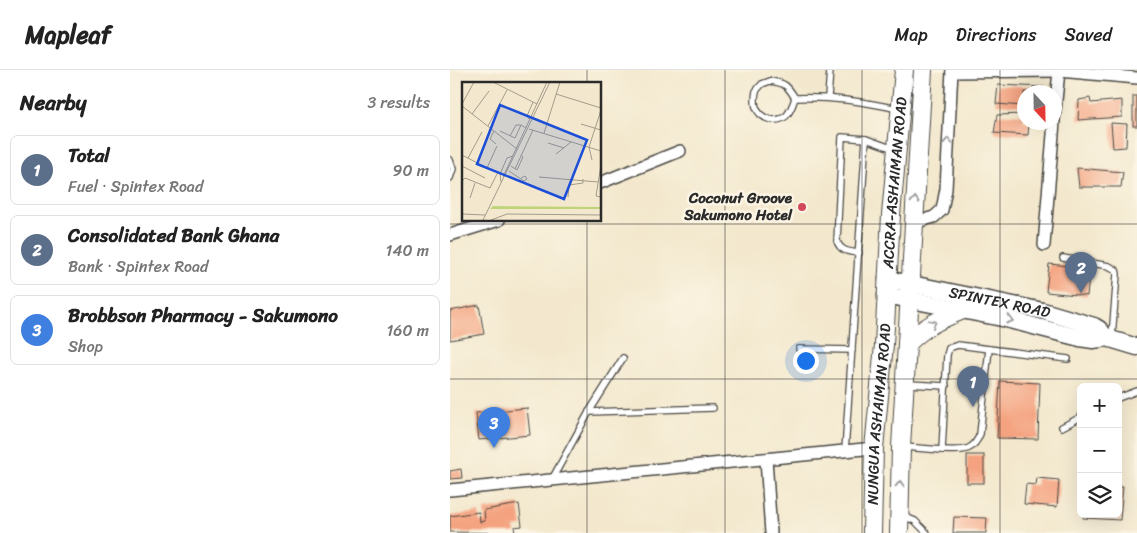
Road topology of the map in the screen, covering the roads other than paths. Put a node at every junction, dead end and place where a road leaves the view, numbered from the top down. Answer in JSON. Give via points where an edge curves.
{"nodes":[{"id":1,"x":830,"y":70,"type":"edge"},
{"id":2,"x":904,"y":70,"type":"edge"},
{"id":3,"x":923,"y":70,"type":"edge"},
{"id":4,"x":952,"y":71,"type":"edge"},
{"id":5,"x":971,"y":71,"type":"edge"},
{"id":6,"x":1059,"y":71,"type":"edge"},
{"id":7,"x":1137,"y":78,"type":"edge"},
{"id":8,"x":1058,"y":85,"type":"edge"},
{"id":9,"x":828,"y":97,"type":"junction"},
{"id":10,"x":795,"y":98,"type":"junction"},
{"id":11,"x":900,"y":110,"type":"junction"},
{"id":12,"x":1053,"y":130,"type":"edge"},
{"id":13,"x":866,"y":139,"type":"junction"},
{"id":14,"x":897,"y":150,"type":"junction"},
{"id":15,"x":680,"y":151,"type":"dead end"},
{"id":16,"x":450,"y":160,"type":"edge"},
{"id":17,"x":450,"y":178,"type":"edge"},
{"id":18,"x":601,"y":183,"type":"edge"},
{"id":19,"x":496,"y":221,"type":"edge"},
{"id":20,"x":913,"y":223,"type":"junction"},
{"id":21,"x":450,"y":235,"type":"edge"},
{"id":22,"x":1044,"y":246,"type":"dead end"},
{"id":23,"x":859,"y":253,"type":"junction"},
{"id":24,"x":1063,"y":258,"type":"dead end"},
{"id":25,"x":886,"y":287,"type":"junction"},
{"id":26,"x":910,"y":292,"type":"junction"},
{"id":27,"x":962,"y":310,"type":"junction"},
{"id":28,"x":1110,"y":339,"type":"junction"},
{"id":29,"x":907,"y":344,"type":"junction"},
{"id":30,"x":1137,"y":347,"type":"edge"},
{"id":31,"x":799,"y":349,"type":"dead end"},
{"id":32,"x":989,"y":349,"type":"junction"},
{"id":33,"x":852,"y":350,"type":"junction"},
{"id":34,"x":623,"y":358,"type":"dead end"},
{"id":35,"x":1068,"y":358,"type":"dead end"},
{"id":36,"x":905,"y":384,"type":"junction"},
{"id":37,"x":946,"y":386,"type":"junction"},
{"id":38,"x":1137,"y":391,"type":"edge"},
{"id":39,"x":1122,"y":397,"type":"edge"},
{"id":40,"x":713,"y":408,"type":"dead end"},
{"id":41,"x":590,"y":412,"type":"junction"},
{"id":42,"x":1077,"y":419,"type":"edge"},
{"id":43,"x":1062,"y":427,"type":"dead end"},
{"id":44,"x":901,"y":447,"type":"junction"},
{"id":45,"x":874,"y":448,"type":"junction"},
{"id":46,"x":942,"y":450,"type":"junction"},
{"id":47,"x":845,"y":451,"type":"junction"},
{"id":48,"x":766,"y":459,"type":"junction"},
{"id":49,"x":550,"y":481,"type":"junction"},
{"id":50,"x":450,"y":490,"type":"edge"},
{"id":51,"x":900,"y":514,"type":"junction"},
{"id":52,"x":770,"y":533,"type":"edge"},
{"id":53,"x":872,"y":533,"type":"edge"},
{"id":54,"x":899,"y":533,"type":"edge"},
{"id":55,"x":927,"y":533,"type":"edge"}],
"edges":[{"from":1,"to":9,"type":"lane"},
{"from":2,"to":11,"type":"main road","name":"ACCRA-ASHAIMAN ROAD"},
{"from":20,"to":3,"type":"main road","one_way":true},
{"from":4,"to":5,"type":"street"},
{"from":20,"to":4,"type":"street","one_way":true,"via":[[934,217],[942,210]]},
{"from":5,"to":6,"type":"street"},
{"from":6,"to":7,"type":"street"},
{"from":6,"to":8,"type":"street"},
{"from":9,"to":10,"type":"lane"},
{"from":9,"to":11,"type":"lane"},
{"from":10,"to":10,"type":"lane","via":[[791,109],[780,119],[763,116],[756,108],[756,91],[770,81],[788,86]]},
{"from":11,"to":14,"type":"main road","name":"ACCRA-ASHAIMAN ROAD"},
{"from":12,"to":22,"type":"street"},
{"from":13,"to":14,"type":"lane"},
{"from":13,"to":23,"type":"lane"},
{"from":13,"to":23,"type":"lane","via":[[842,137],[837,241],[845,251]]},
{"from":14,"to":25,"type":"main road","name":"ACCRA-ASHAIMAN ROAD"},
{"from":15,"to":18,"type":"street"},
{"from":16,"to":17,"type":"lane","via":[[453,169]]},
{"from":19,"to":21,"type":"street"},
{"from":20,"to":26,"type":"main road"},
{"from":23,"to":33,"type":"lane"},
{"from":24,"to":28,"type":"lane","via":[[1116,270]]},
{"from":25,"to":26,"type":"main road","name":"SPINTEX ROAD"},
{"from":25,"to":45,"type":"main road","name":"NUNGUA ASHAIMAN ROAD"},
{"from":26,"to":27,"type":"main road","name":"SPINTEX ROAD"},
{"from":26,"to":28,"type":"main road","name":"SPINTEX ROAD","via":[[1043,310],[1094,326]]},
{"from":26,"to":29,"type":"main road"},
{"from":27,"to":28,"type":"main road","name":"SPINTEX ROAD","one_way":true,"via":[[1080,338]]},
{"from":29,"to":27,"type":"main road","one_way":true,"via":[[931,323]]},
{"from":28,"to":30,"type":"main road","name":"SPINTEX ROAD"},
{"from":29,"to":36,"type":"main road"},
{"from":31,"to":33,"type":"lane"},
{"from":32,"to":35,"type":"lane"},
{"from":32,"to":37,"type":"lane","via":[[958,345],[949,348]]},
{"from":32,"to":46,"type":"lane","via":[[980,434],[976,444],[970,449]]},
{"from":33,"to":47,"type":"lane"},
{"from":34,"to":41,"type":"lane"},
{"from":36,"to":37,"type":"lane"},
{"from":36,"to":44,"type":"main road"},
{"from":37,"to":46,"type":"lane"},
{"from":38,"to":39,"type":"lane"},
{"from":40,"to":41,"type":"lane"},
{"from":41,"to":49,"type":"lane"},
{"from":42,"to":43,"type":"lane"},
{"from":44,"to":46,"type":"lane"},
{"from":51,"to":44,"type":"main road","one_way":true},
{"from":45,"to":47,"type":"street"},
{"from":45,"to":53,"type":"main road","name":"NUNGUA ASHAIMAN ROAD"},
{"from":47,"to":48,"type":"street"},
{"from":48,"to":49,"type":"street"},
{"from":48,"to":52,"type":"street"},
{"from":49,"to":50,"type":"street"},
{"from":51,"to":54,"type":"main road"},
{"from":51,"to":55,"type":"lane","via":[[915,521]]}]}
